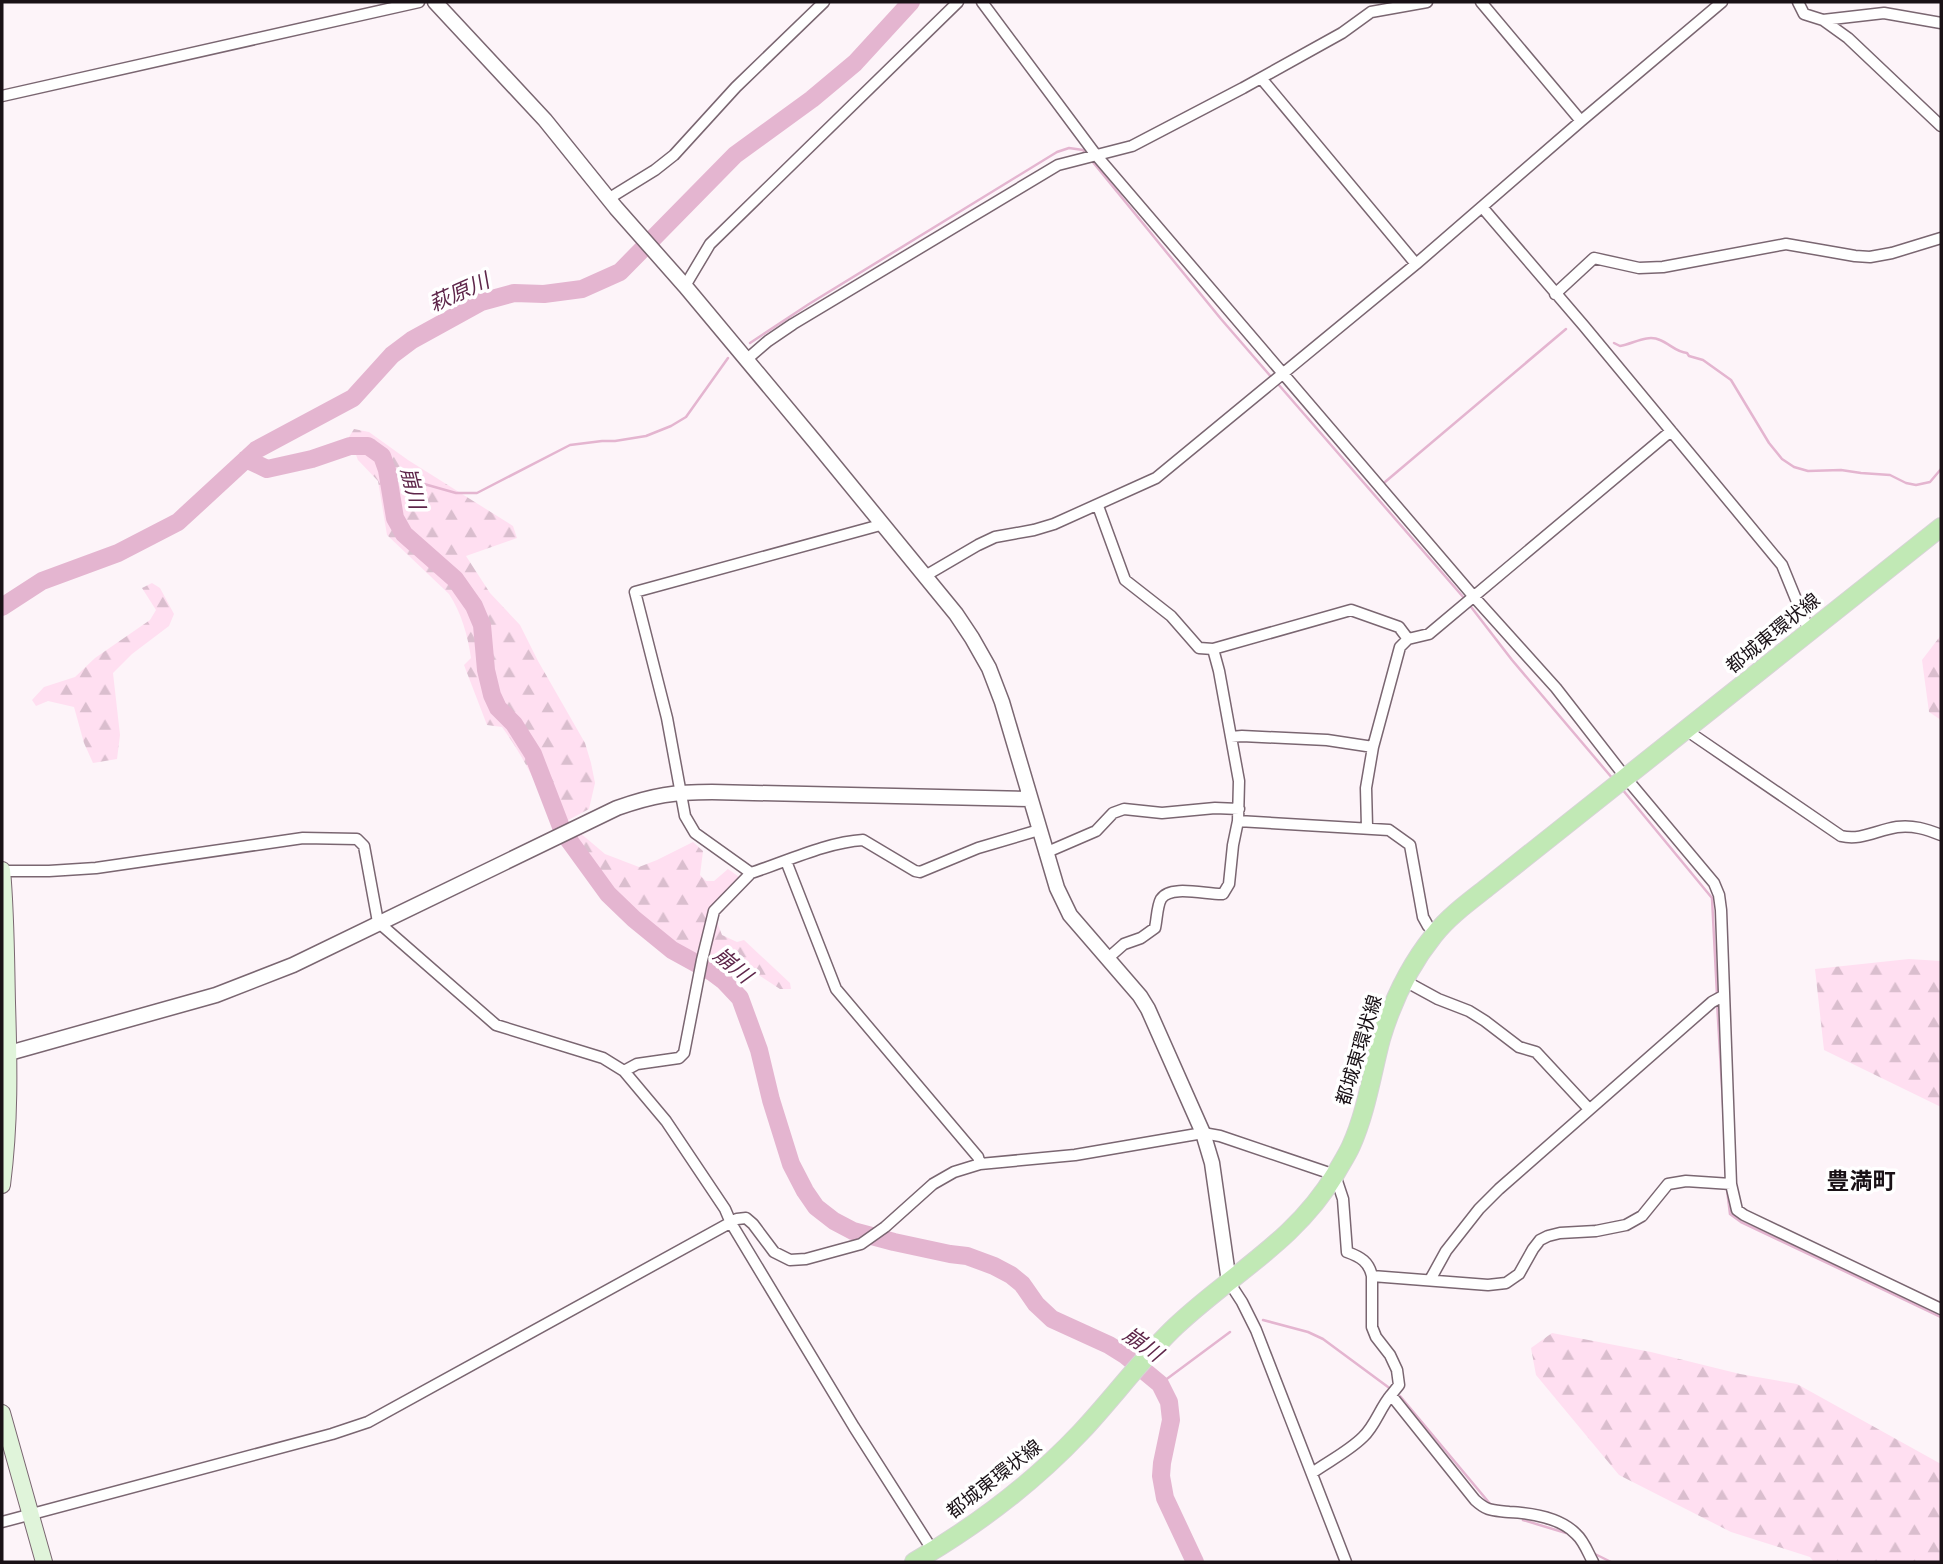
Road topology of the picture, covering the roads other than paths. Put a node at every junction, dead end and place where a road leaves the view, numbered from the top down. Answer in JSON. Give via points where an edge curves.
{"nodes":[{"id":1,"x":419,"y":2,"type":"edge"},
{"id":2,"x":435,"y":2,"type":"edge"},
{"id":3,"x":824,"y":2,"type":"edge"},
{"id":4,"x":958,"y":2,"type":"edge"},
{"id":5,"x":982,"y":2,"type":"edge"},
{"id":6,"x":1427,"y":2,"type":"edge"},
{"id":7,"x":1481,"y":2,"type":"edge"},
{"id":8,"x":1722,"y":2,"type":"edge"},
{"id":9,"x":1798,"y":2,"type":"edge"},
{"id":10,"x":1823,"y":20,"type":"junction"},
{"id":11,"x":1941,"y":23,"type":"edge"},
{"id":12,"x":1261,"y":78,"type":"junction"},
{"id":13,"x":2,"y":96,"type":"edge"},
{"id":14,"x":1581,"y":121,"type":"junction"},
{"id":15,"x":1941,"y":126,"type":"edge"},
{"id":16,"x":1096,"y":155,"type":"junction"},
{"id":17,"x":612,"y":204,"type":"junction"},
{"id":18,"x":1482,"y":207,"type":"junction"},
{"id":19,"x":1941,"y":238,"type":"edge"},
{"id":20,"x":1416,"y":264,"type":"junction"},
{"id":21,"x":685,"y":286,"type":"junction"},
{"id":22,"x":1555,"y":294,"type":"junction"},
{"id":23,"x":746,"y":360,"type":"junction"},
{"id":24,"x":1284,"y":374,"type":"junction"},
{"id":25,"x":1671,"y":431,"type":"junction"},
{"id":26,"x":1098,"y":506,"type":"junction"},
{"id":27,"x":884,"y":524,"type":"junction"},
{"id":28,"x":1941,"y":527,"type":"edge"},
{"id":29,"x":925,"y":576,"type":"junction"},
{"id":30,"x":1475,"y":598,"type":"junction"},
{"id":31,"x":1809,"y":631,"type":"junction"},
{"id":32,"x":1408,"y":639,"type":"junction"},
{"id":33,"x":1213,"y":649,"type":"junction"},
{"id":34,"x":1686,"y":730,"type":"junction"},
{"id":35,"x":1231,"y":737,"type":"junction"},
{"id":36,"x":1373,"y":747,"type":"junction"},
{"id":37,"x":1620,"y":783,"type":"junction"},
{"id":38,"x":680,"y":792,"type":"junction"},
{"id":39,"x":1030,"y":799,"type":"junction"},
{"id":40,"x":1239,"y":809,"type":"junction"},
{"id":41,"x":1238,"y":821,"type":"junction"},
{"id":42,"x":1367,"y":827,"type":"junction"},
{"id":43,"x":1039,"y":830,"type":"junction"},
{"id":44,"x":1941,"y":835,"type":"edge"},
{"id":45,"x":1045,"y":853,"type":"junction"},
{"id":46,"x":786,"y":862,"type":"junction"},
{"id":47,"x":2,"y":870,"type":"edge"},
{"id":48,"x":751,"y":873,"type":"junction"},
{"id":49,"x":378,"y":922,"type":"junction"},
{"id":50,"x":1435,"y":933,"type":"junction"},
{"id":51,"x":1107,"y":959,"type":"junction"},
{"id":52,"x":1405,"y":981,"type":"junction"},
{"id":53,"x":1723,"y":996,"type":"junction"},
{"id":54,"x":5,"y":1054,"type":"edge"},
{"id":55,"x":624,"y":1071,"type":"junction"},
{"id":56,"x":1589,"y":1109,"type":"junction"},
{"id":57,"x":1203,"y":1133,"type":"junction"},
{"id":58,"x":980,"y":1164,"type":"junction"},
{"id":59,"x":1335,"y":1175,"type":"junction"},
{"id":60,"x":1726,"y":1184,"type":"junction"},
{"id":61,"x":2,"y":1185,"type":"edge"},
{"id":62,"x":731,"y":1223,"type":"junction"},
{"id":63,"x":1372,"y":1276,"type":"junction"},
{"id":64,"x":1430,"y":1280,"type":"junction"},
{"id":65,"x":1229,"y":1282,"type":"junction"},
{"id":66,"x":1941,"y":1309,"type":"edge"},
{"id":67,"x":1391,"y":1395,"type":"junction"},
{"id":68,"x":2,"y":1413,"type":"edge"},
{"id":69,"x":1312,"y":1472,"type":"junction"},
{"id":70,"x":31,"y":1514,"type":"junction"},
{"id":71,"x":2,"y":1522,"type":"edge"},
{"id":72,"x":936,"y":1557,"type":"edge"},
{"id":73,"x":44,"y":1562,"type":"edge"},
{"id":74,"x":915,"y":1562,"type":"edge"},
{"id":75,"x":1346,"y":1562,"type":"edge"},
{"id":76,"x":1592,"y":1562,"type":"edge"}],
"edges":[{"from":1,"to":13,"type":"street"},
{"from":2,"to":17,"type":"street","via":[[545,120]]},
{"from":3,"to":17,"type":"street","via":[[674,155]]},
{"from":4,"to":21,"type":"street","via":[[710,244]]},
{"from":5,"to":16,"type":"street"},
{"from":6,"to":12,"type":"street","via":[[1371,12]]},
{"from":7,"to":14,"type":"street"},
{"from":8,"to":14,"type":"street"},
{"from":9,"to":10,"type":"street","via":[[1804,14]]},
{"from":10,"to":11,"type":"street","via":[[1884,13]]},
{"from":10,"to":15,"type":"street","via":[[1849,38]]},
{"from":12,"to":16,"type":"street","via":[[1132,146]]},
{"from":12,"to":20,"type":"street"},
{"from":14,"to":18,"type":"street"},
{"from":16,"to":23,"type":"street","via":[[1058,165],[1019,187],[793,324]]},
{"from":16,"to":24,"type":"street"},
{"from":17,"to":21,"type":"street"},
{"from":18,"to":20,"type":"street"},
{"from":18,"to":22,"type":"street"},
{"from":19,"to":22,"type":"street","via":[[1870,257],[1786,244],[1664,267],[1639,268],[1594,258]]},
{"from":20,"to":24,"type":"street"},
{"from":21,"to":23,"type":"street"},
{"from":22,"to":25,"type":"street"},
{"from":23,"to":27,"type":"street"},
{"from":24,"to":26,"type":"street","via":[[1156,478]]},
{"from":24,"to":30,"type":"street"},
{"from":25,"to":30,"type":"street"},
{"from":25,"to":31,"type":"street","via":[[1782,565]]},
{"from":26,"to":29,"type":"street","via":[[1054,524],[995,537]]},
{"from":26,"to":33,"type":"street","via":[[1125,580],[1171,616],[1199,648]]},
{"from":27,"to":29,"type":"street"},
{"from":27,"to":38,"type":"street","via":[[635,592],[667,718]]},
{"from":28,"to":31,"type":"main road","name":"都城東環状線"},
{"from":29,"to":39,"type":"street","via":[[956,614],[989,668]]},
{"from":30,"to":32,"type":"street","via":[[1429,635]]},
{"from":30,"to":37,"type":"street","via":[[1556,688]]},
{"from":31,"to":34,"type":"main road","name":"都城東環状線"},
{"from":32,"to":33,"type":"street","via":[[1399,627],[1350,610]]},
{"from":32,"to":36,"type":"street","via":[[1400,647]]},
{"from":33,"to":35,"type":"street"},
{"from":34,"to":37,"type":"main road","name":"都城東環状線"},
{"from":34,"to":44,"type":"street","via":[[1841,836],[1864,837],[1906,826]]},
{"from":35,"to":36,"type":"street","via":[[1328,740]]},
{"from":35,"to":40,"type":"street"},
{"from":36,"to":42,"type":"street","via":[[1366,788]]},
{"from":37,"to":50,"type":"main road","name":"都城東環状線"},
{"from":37,"to":53,"type":"street","via":[[1714,883],[1721,910]]},
{"from":38,"to":39,"type":"street"},
{"from":38,"to":48,"type":"street","via":[[684,816],[695,833]]},
{"from":38,"to":49,"type":"street","via":[[628,804]]},
{"from":39,"to":43,"type":"street"},
{"from":40,"to":41,"type":"street"},
{"from":40,"to":45,"type":"street","via":[[1162,813],[1124,809],[1113,813],[1096,831]]},
{"from":41,"to":42,"type":"street"},
{"from":41,"to":51,"type":"street","via":[[1223,894],[1167,893],[1155,928]]},
{"from":42,"to":50,"type":"street","via":[[1389,830],[1410,845],[1423,917]]},
{"from":43,"to":45,"type":"street"},
{"from":43,"to":46,"type":"street","via":[[920,872],[863,840]]},
{"from":45,"to":51,"type":"street","via":[[1070,915]]},
{"from":46,"to":48,"type":"street"},
{"from":46,"to":58,"type":"street","via":[[836,989]]},
{"from":47,"to":49,"type":"street","via":[[96,868],[303,838],[357,839],[364,846]]},
{"from":47,"to":54,"type":"main road"},
{"from":48,"to":55,"type":"street","via":[[714,911],[684,1054]]},
{"from":49,"to":54,"type":"street","via":[[293,965],[216,995]]},
{"from":49,"to":55,"type":"street","via":[[496,1025],[603,1058]]},
{"from":50,"to":52,"type":"main road","name":"都城東環状線"},
{"from":51,"to":57,"type":"street","via":[[1148,1009]]},
{"from":52,"to":56,"type":"street","via":[[1535,1052]]},
{"from":52,"to":59,"type":"main road","name":"都城東環状線","via":[[1382,1035],[1352,1145]]},
{"from":53,"to":56,"type":"street"},
{"from":53,"to":60,"type":"street"},
{"from":54,"to":61,"type":"main road","via":[[8,1120]]},
{"from":55,"to":62,"type":"street","via":[[666,1121]]},
{"from":56,"to":64,"type":"street","via":[[1479,1209]]},
{"from":57,"to":58,"type":"street","via":[[1075,1155]]},
{"from":57,"to":59,"type":"street"},
{"from":57,"to":65,"type":"street","via":[[1212,1163]]},
{"from":58,"to":62,"type":"street","via":[[933,1184],[861,1244],[821,1256],[789,1260],[774,1252],[746,1218]]},
{"from":59,"to":63,"type":"street","via":[[1343,1199],[1347,1252],[1366,1262]]},
{"from":59,"to":65,"type":"main road","name":"都城東環状線","via":[[1291,1231]]},
{"from":60,"to":64,"type":"street","via":[[1668,1184],[1642,1216],[1626,1225],[1548,1236],[1540,1240],[1519,1274],[1506,1283]]},
{"from":60,"to":66,"type":"street","via":[[1744,1216]]},
{"from":62,"to":70,"type":"street","via":[[368,1422]]},
{"from":62,"to":72,"type":"street"},
{"from":63,"to":64,"type":"street"},
{"from":63,"to":67,"type":"street","via":[[1372,1327],[1397,1370],[1399,1385]]},
{"from":65,"to":69,"type":"street","via":[[1256,1330]]},
{"from":65,"to":72,"type":"main road","name":"都城東環状線","via":[[1175,1327],[1030,1481]]},
{"from":67,"to":69,"type":"street","via":[[1363,1437]]},
{"from":67,"to":76,"type":"street","via":[[1486,1510],[1535,1515],[1561,1524],[1575,1532]]},
{"from":68,"to":70,"type":"main road"},
{"from":69,"to":75,"type":"street"},
{"from":70,"to":71,"type":"street"},
{"from":70,"to":73,"type":"main road"},
{"from":72,"to":74,"type":"main road","name":"都城東環状線"}]}
